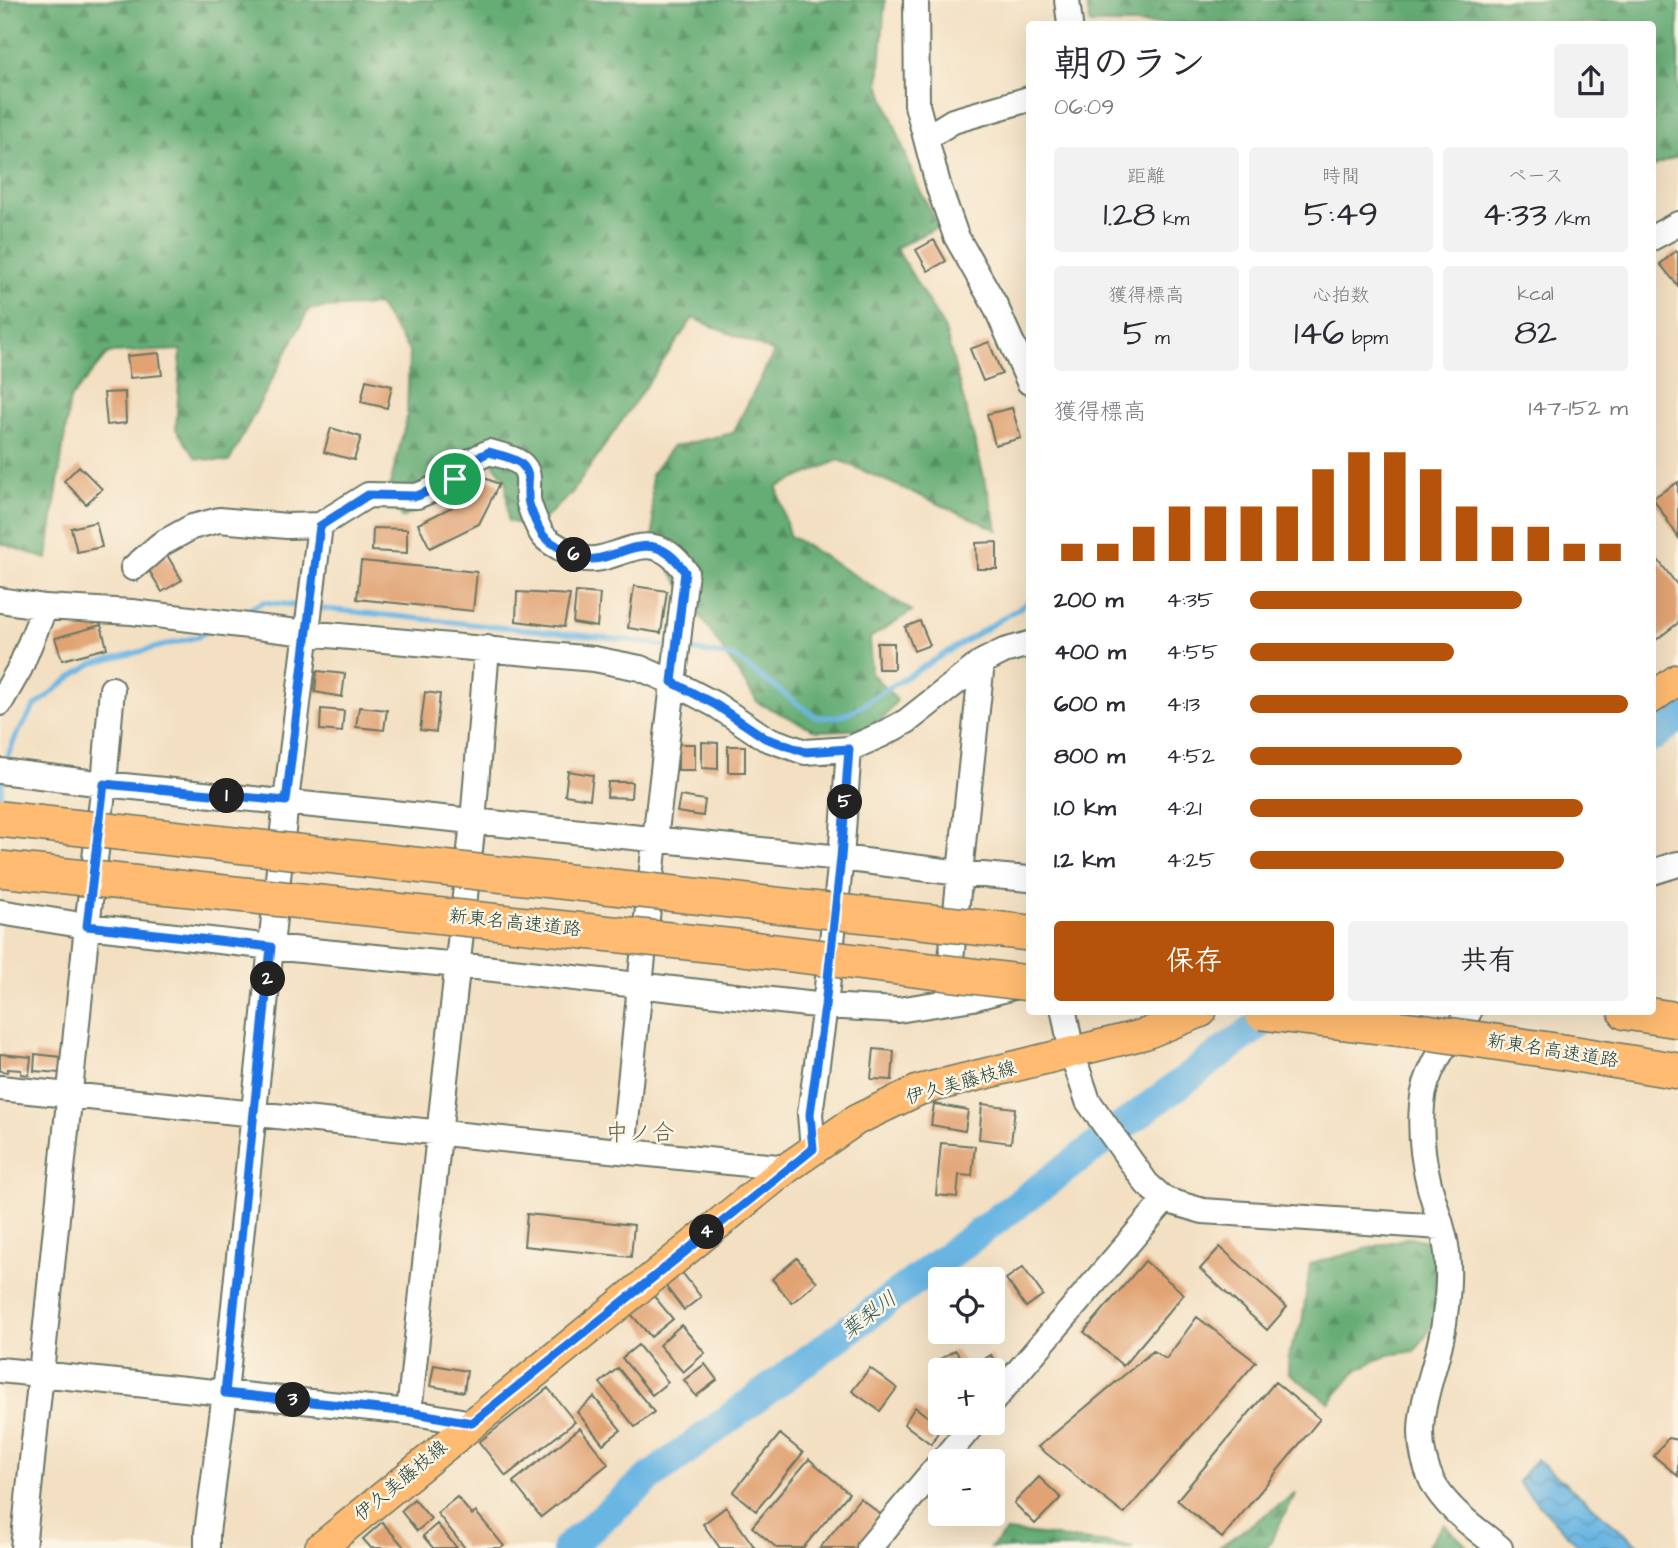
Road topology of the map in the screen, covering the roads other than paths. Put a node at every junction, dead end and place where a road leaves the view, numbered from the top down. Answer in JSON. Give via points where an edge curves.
{"nodes":[{"id":1,"x":916,"y":0,"type":"edge"},
{"id":2,"x":1067,"y":0,"type":"edge"},
{"id":3,"x":1070,"y":21,"type":"edge"},
{"id":4,"x":1026,"y":100,"type":"edge"},
{"id":5,"x":927,"y":137,"type":"junction"},
{"id":6,"x":1678,"y":224,"type":"edge"},
{"id":7,"x":1656,"y":237,"type":"edge"},
{"id":8,"x":1026,"y":375,"type":"edge"},
{"id":9,"x":320,"y":526,"type":"junction"},
{"id":10,"x":133,"y":568,"type":"dead end"},
{"id":11,"x":0,"y":600,"type":"edge"},
{"id":12,"x":45,"y":607,"type":"junction"},
{"id":13,"x":306,"y":633,"type":"junction"},
{"id":14,"x":1026,"y":645,"type":"edge"},
{"id":15,"x":487,"y":648,"type":"junction"},
{"id":16,"x":982,"y":662,"type":"junction"},
{"id":17,"x":1678,"y":679,"type":"edge"},
{"id":18,"x":672,"y":682,"type":"junction"},
{"id":19,"x":112,"y":690,"type":"dead end"},
{"id":20,"x":1656,"y":695,"type":"edge"},
{"id":21,"x":0,"y":703,"type":"edge"},
{"id":22,"x":849,"y":749,"type":"junction"},
{"id":23,"x":0,"y":771,"type":"edge"},
{"id":24,"x":104,"y":784,"type":"junction"},
{"id":25,"x":286,"y":801,"type":"junction"},
{"id":26,"x":0,"y":819,"type":"edge"},
{"id":27,"x":473,"y":822,"type":"junction"},
{"id":28,"x":654,"y":840,"type":"junction"},
{"id":29,"x":841,"y":858,"type":"junction"},
{"id":30,"x":1678,"y":864,"type":"edge"},
{"id":31,"x":0,"y":869,"type":"edge"},
{"id":32,"x":1656,"y":871,"type":"edge"},
{"id":33,"x":960,"y":873,"type":"junction"},
{"id":34,"x":1026,"y":877,"type":"edge"},
{"id":35,"x":0,"y":912,"type":"edge"},
{"id":36,"x":87,"y":926,"type":"junction"},
{"id":37,"x":1026,"y":933,"type":"edge"},
{"id":38,"x":271,"y":947,"type":"junction"},
{"id":39,"x":458,"y":965,"type":"junction"},
{"id":40,"x":1026,"y":984,"type":"edge"},
{"id":41,"x":1026,"y":984,"type":"edge"},
{"id":42,"x":640,"y":986,"type":"junction"},
{"id":43,"x":946,"y":1003,"type":"junction"},
{"id":44,"x":825,"y":1006,"type":"junction"},
{"id":45,"x":1065,"y":1015,"type":"edge"},
{"id":46,"x":1193,"y":1015,"type":"edge"},
{"id":47,"x":1287,"y":1015,"type":"edge"},
{"id":48,"x":1467,"y":1015,"type":"edge"},
{"id":49,"x":1646,"y":1015,"type":"edge"},
{"id":50,"x":1678,"y":1020,"type":"edge"},
{"id":51,"x":1072,"y":1053,"type":"junction"},
{"id":52,"x":1678,"y":1071,"type":"edge"},
{"id":53,"x":0,"y":1088,"type":"edge"},
{"id":54,"x":70,"y":1096,"type":"junction"},
{"id":55,"x":254,"y":1113,"type":"junction"},
{"id":56,"x":440,"y":1134,"type":"junction"},
{"id":57,"x":813,"y":1149,"type":"junction"},
{"id":58,"x":624,"y":1151,"type":"junction"},
{"id":59,"x":787,"y":1168,"type":"junction"},
{"id":60,"x":1165,"y":1200,"type":"junction"},
{"id":61,"x":1441,"y":1227,"type":"junction"},
{"id":62,"x":0,"y":1370,"type":"edge"},
{"id":63,"x":40,"y":1375,"type":"junction"},
{"id":64,"x":1005,"y":1387,"type":"edge"},
{"id":65,"x":225,"y":1393,"type":"junction"},
{"id":66,"x":409,"y":1412,"type":"junction"},
{"id":67,"x":472,"y":1423,"type":"junction"},
{"id":68,"x":964,"y":1435,"type":"edge"},
{"id":69,"x":952,"y":1449,"type":"edge"},
{"id":70,"x":928,"y":1478,"type":"edge"},
{"id":71,"x":23,"y":1548,"type":"edge"},
{"id":72,"x":207,"y":1548,"type":"edge"},
{"id":73,"x":320,"y":1548,"type":"edge"},
{"id":74,"x":869,"y":1548,"type":"edge"},
{"id":75,"x":1500,"y":1548,"type":"edge"}],
"edges":[{"from":1,"to":5,"type":"street","via":[[917,105]]},
{"from":2,"to":3,"type":"street"},
{"from":4,"to":5,"type":"street","via":[[953,121]]},
{"from":5,"to":8,"type":"street","via":[[956,236],[995,305]]},
{"from":6,"to":7,"type":"street"},
{"from":9,"to":10,"type":"street","via":[[219,520],[171,538]]},
{"from":9,"to":13,"type":"street"},
{"from":9,"to":18,"type":"street","via":[[368,495],[417,496],[436,488],[489,452],[520,463],[529,474],[528,502],[543,536],[565,550],[593,560],[624,549],[654,546],[675,557],[685,572]]},
{"from":11,"to":12,"type":"street"},
{"from":12,"to":13,"type":"street","via":[[132,612]]},
{"from":12,"to":21,"type":"street"},
{"from":13,"to":15,"type":"street"},
{"from":13,"to":25,"type":"street"},
{"from":14,"to":16,"type":"street"},
{"from":15,"to":18,"type":"street","via":[[594,659],[640,668]]},
{"from":15,"to":27,"type":"street"},
{"from":16,"to":22,"type":"street","via":[[907,721]]},
{"from":16,"to":33,"type":"street"},
{"from":17,"to":20,"type":"main road"},
{"from":18,"to":22,"type":"street","via":[[765,738],[805,752]]},
{"from":18,"to":28,"type":"street"},
{"from":19,"to":24,"type":"street"},
{"from":22,"to":29,"type":"street"},
{"from":23,"to":24,"type":"street"},
{"from":24,"to":25,"type":"street"},
{"from":24,"to":36,"type":"street"},
{"from":25,"to":27,"type":"street"},
{"from":25,"to":38,"type":"street"},
{"from":26,"to":37,"type":"highway","bridge":true},
{"from":27,"to":28,"type":"street"},
{"from":27,"to":39,"type":"street"},
{"from":28,"to":29,"type":"street"},
{"from":28,"to":42,"type":"street"},
{"from":29,"to":33,"type":"street"},
{"from":29,"to":44,"type":"street"},
{"from":30,"to":32,"type":"street"},
{"from":31,"to":40,"type":"highway","name":"新東名高速道路","bridge":true,"via":[[735,947]]},
{"from":33,"to":34,"type":"street"},
{"from":33,"to":43,"type":"street"},
{"from":35,"to":36,"type":"street"},
{"from":36,"to":38,"type":"street"},
{"from":36,"to":54,"type":"street"},
{"from":38,"to":39,"type":"street"},
{"from":38,"to":55,"type":"street"},
{"from":39,"to":42,"type":"street"},
{"from":39,"to":56,"type":"street"},
{"from":41,"to":43,"type":"street"},
{"from":42,"to":44,"type":"street"},
{"from":42,"to":58,"type":"street"},
{"from":43,"to":44,"type":"street","via":[[898,1010]]},
{"from":44,"to":57,"type":"street","via":[[810,1114]]},
{"from":45,"to":51,"type":"street"},
{"from":46,"to":51,"type":"main road","name":"伊久美藤枝線","via":[[1145,1034]]},
{"from":47,"to":52,"type":"highway","name":"新東名高速道路","bridge":true},
{"from":48,"to":61,"type":"street","via":[[1427,1078],[1422,1104],[1422,1137]]},
{"from":49,"to":50,"type":"highway"},
{"from":51,"to":57,"type":"main road","name":"伊久美藤枝線","via":[[919,1090],[856,1120]]},
{"from":51,"to":60,"type":"street","via":[[1088,1101],[1147,1184]]},
{"from":53,"to":54,"type":"street"},
{"from":54,"to":55,"type":"street"},
{"from":54,"to":63,"type":"street"},
{"from":55,"to":56,"type":"street"},
{"from":55,"to":65,"type":"street"},
{"from":56,"to":58,"type":"street"},
{"from":56,"to":66,"type":"street"},
{"from":57,"to":59,"type":"main road","name":"伊久美藤枝線"},
{"from":58,"to":59,"type":"street"},
{"from":59,"to":67,"type":"main road","name":"伊久美藤枝線"},
{"from":60,"to":61,"type":"street","via":[[1203,1211]]},
{"from":60,"to":64,"type":"street"},
{"from":61,"to":75,"type":"street","via":[[1447,1258],[1445,1318],[1421,1412],[1423,1447],[1433,1481],[1453,1508]]},
{"from":62,"to":63,"type":"street"},
{"from":63,"to":65,"type":"street"},
{"from":63,"to":71,"type":"street"},
{"from":65,"to":66,"type":"street"},
{"from":65,"to":72,"type":"street"},
{"from":66,"to":67,"type":"street"},
{"from":67,"to":73,"type":"main road","name":"伊久美藤枝線"},
{"from":68,"to":69,"type":"street"},
{"from":70,"to":74,"type":"street"}]}
